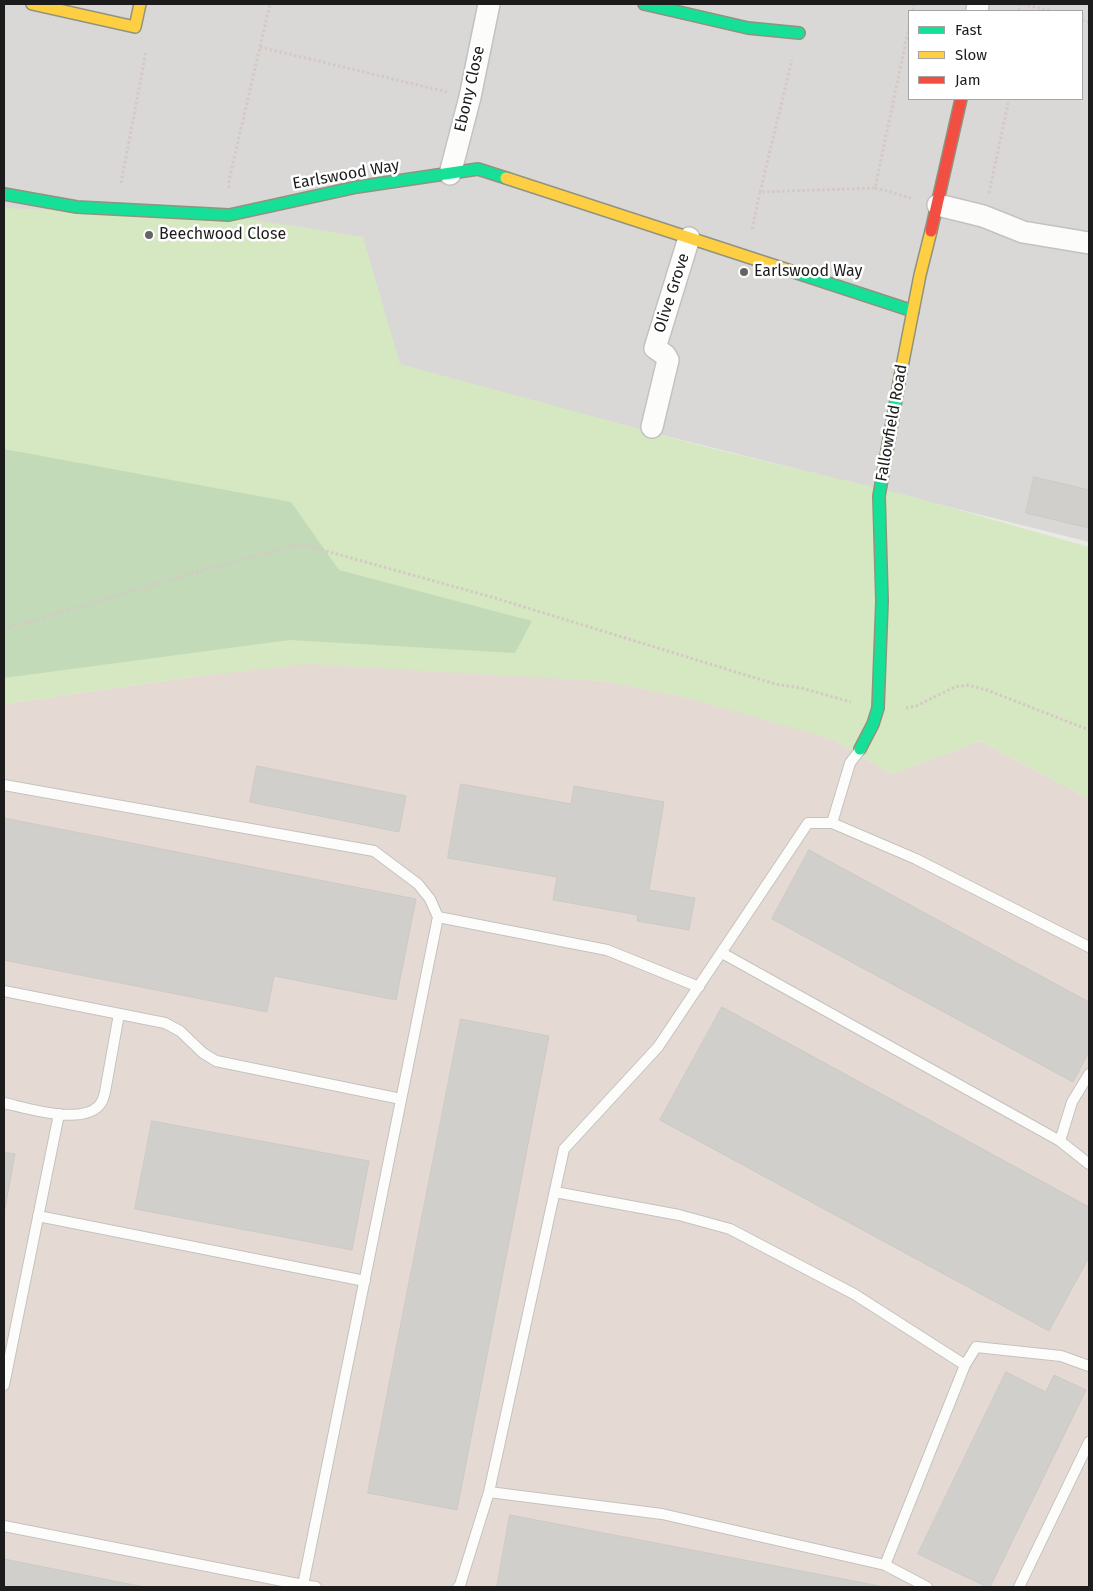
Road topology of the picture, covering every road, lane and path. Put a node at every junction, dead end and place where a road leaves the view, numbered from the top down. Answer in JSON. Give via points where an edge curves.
{"nodes":[{"id":1,"x":32,"y":4,"type":"edge"},
{"id":2,"x":140,"y":4,"type":"edge"},
{"id":3,"x":270,"y":4,"type":"edge"},
{"id":4,"x":489,"y":4,"type":"edge"},
{"id":5,"x":644,"y":4,"type":"edge"},
{"id":6,"x":1022,"y":4,"type":"edge"},
{"id":7,"x":1047,"y":10,"type":"edge"},
{"id":8,"x":135,"y":27,"type":"junction"},
{"id":9,"x":908,"y":32,"type":"edge"},
{"id":10,"x":799,"y":33,"type":"joint"},
{"id":11,"x":260,"y":47,"type":"junction"},
{"id":12,"x":470,"y":97,"type":"junction"},
{"id":13,"x":961,"y":100,"type":"edge"},
{"id":14,"x":1009,"y":100,"type":"edge"},
{"id":15,"x":450,"y":174,"type":"junction"},
{"id":16,"x":875,"y":188,"type":"junction"},
{"id":17,"x":760,"y":192,"type":"junction"},
{"id":18,"x":4,"y":194,"type":"edge"},
{"id":19,"x":938,"y":206,"type":"junction"},
{"id":20,"x":116,"y":209,"type":"junction"},
{"id":21,"x":229,"y":215,"type":"junction"},
{"id":22,"x":983,"y":216,"type":"junction"},
{"id":23,"x":690,"y":238,"type":"junction"},
{"id":24,"x":1089,"y":243,"type":"edge"},
{"id":25,"x":746,"y":256,"type":"junction"},
{"id":26,"x":913,"y":311,"type":"junction"},
{"id":27,"x":652,"y":427,"type":"dead end"},
{"id":28,"x":4,"y":629,"type":"edge"},
{"id":29,"x":878,"y":708,"type":"junction"},
{"id":30,"x":1089,"y":730,"type":"edge"},
{"id":31,"x":860,"y":749,"type":"joint"},
{"id":32,"x":4,"y":784,"type":"edge"},
{"id":33,"x":832,"y":823,"type":"junction"},
{"id":34,"x":438,"y":917,"type":"junction"},
{"id":35,"x":1089,"y":947,"type":"edge"},
{"id":36,"x":722,"y":953,"type":"junction"},
{"id":37,"x":699,"y":987,"type":"junction"},
{"id":38,"x":4,"y":991,"type":"edge"},
{"id":39,"x":119,"y":1014,"type":"junction"},
{"id":40,"x":1089,"y":1074,"type":"edge"},
{"id":41,"x":401,"y":1099,"type":"junction"},
{"id":42,"x":4,"y":1103,"type":"edge"},
{"id":43,"x":59,"y":1114,"type":"junction"},
{"id":44,"x":1060,"y":1141,"type":"junction"},
{"id":45,"x":1089,"y":1164,"type":"edge"},
{"id":46,"x":555,"y":1192,"type":"junction"},
{"id":47,"x":38,"y":1216,"type":"junction"},
{"id":48,"x":365,"y":1281,"type":"junction"},
{"id":49,"x":965,"y":1365,"type":"junction"},
{"id":50,"x":1089,"y":1366,"type":"edge"},
{"id":51,"x":4,"y":1385,"type":"edge"},
{"id":52,"x":1089,"y":1442,"type":"edge"},
{"id":53,"x":489,"y":1492,"type":"junction"},
{"id":54,"x":4,"y":1526,"type":"edge"},
{"id":55,"x":885,"y":1565,"type":"junction"},
{"id":56,"x":303,"y":1585,"type":"junction"},
{"id":57,"x":316,"y":1587,"type":"edge"},
{"id":58,"x":458,"y":1587,"type":"edge"},
{"id":59,"x":927,"y":1587,"type":"edge"},
{"id":60,"x":1019,"y":1587,"type":"edge"}],
"edges":[{"from":1,"to":8,"type":"street"},
{"from":2,"to":8,"type":"street"},
{"from":3,"to":11,"type":"path"},
{"from":4,"to":12,"type":"street","name":"Ebony Close"},
{"from":5,"to":10,"type":"street","via":[[748,28]]},
{"from":6,"to":7,"type":"path"},
{"from":8,"to":20,"type":"path","via":[[147,46]]},
{"from":9,"to":16,"type":"path"},
{"from":10,"to":17,"type":"path"},
{"from":11,"to":12,"type":"path"},
{"from":11,"to":21,"type":"path","via":[[229,180]]},
{"from":12,"to":15,"type":"street","name":"Ebony Close"},
{"from":13,"to":19,"type":"street","name":"Fallowfield Road"},
{"from":14,"to":22,"type":"path"},
{"from":15,"to":21,"type":"street","name":"Earlswood Way","via":[[357,187]]},
{"from":15,"to":23,"type":"street","name":"Earlswood Way","via":[[478,169]]},
{"from":16,"to":17,"type":"path"},
{"from":16,"to":19,"type":"path"},
{"from":17,"to":25,"type":"path"},
{"from":18,"to":20,"type":"street","name":"Earlswood Way","via":[[77,207]]},
{"from":19,"to":22,"type":"street"},
{"from":19,"to":26,"type":"street","name":"Fallowfield Road"},
{"from":20,"to":21,"type":"street","name":"Earlswood Way"},
{"from":22,"to":24,"type":"street","via":[[1023,232]]},
{"from":23,"to":25,"type":"street","name":"Earlswood Way"},
{"from":23,"to":27,"type":"street","name":"Olive Grove","via":[[655,348],[668,360]]},
{"from":25,"to":26,"type":"street","name":"Earlswood Way"},
{"from":26,"to":29,"type":"street","name":"Fallowfield Road","via":[[879,496],[882,601]]},
{"from":28,"to":29,"type":"path","via":[[301,544],[495,598],[775,684]]},
{"from":29,"to":30,"type":"path","via":[[916,706],[955,687],[968,685]]},
{"from":29,"to":31,"type":"street","name":"Fallowfield Road"},
{"from":31,"to":33,"type":"lane","via":[[850,763]]},
{"from":32,"to":34,"type":"lane","via":[[374,851],[418,884]]},
{"from":33,"to":35,"type":"lane","via":[[916,859]]},
{"from":33,"to":36,"type":"lane","via":[[808,823]]},
{"from":34,"to":37,"type":"lane","via":[[607,950]]},
{"from":34,"to":41,"type":"lane"},
{"from":36,"to":37,"type":"lane"},
{"from":36,"to":44,"type":"lane"},
{"from":37,"to":46,"type":"lane","via":[[658,1047],[564,1149]]},
{"from":38,"to":39,"type":"lane"},
{"from":39,"to":41,"type":"lane","via":[[165,1023],[180,1031],[203,1054],[216,1061]]},
{"from":39,"to":43,"type":"lane","via":[[100,1104],[80,1115]]},
{"from":40,"to":44,"type":"lane","via":[[1072,1102]]},
{"from":41,"to":48,"type":"lane"},
{"from":42,"to":43,"type":"lane"},
{"from":43,"to":47,"type":"lane"},
{"from":44,"to":45,"type":"lane"},
{"from":46,"to":49,"type":"lane","via":[[679,1215],[730,1229],[854,1294]]},
{"from":46,"to":53,"type":"lane"},
{"from":47,"to":48,"type":"lane"},
{"from":47,"to":51,"type":"lane"},
{"from":48,"to":56,"type":"lane"},
{"from":49,"to":50,"type":"lane","via":[[976,1347],[1061,1356]]},
{"from":49,"to":55,"type":"lane"},
{"from":52,"to":60,"type":"lane"},
{"from":53,"to":55,"type":"lane","via":[[662,1514]]},
{"from":53,"to":58,"type":"lane"},
{"from":54,"to":56,"type":"lane"},
{"from":55,"to":59,"type":"lane"},
{"from":56,"to":57,"type":"lane"}]}
